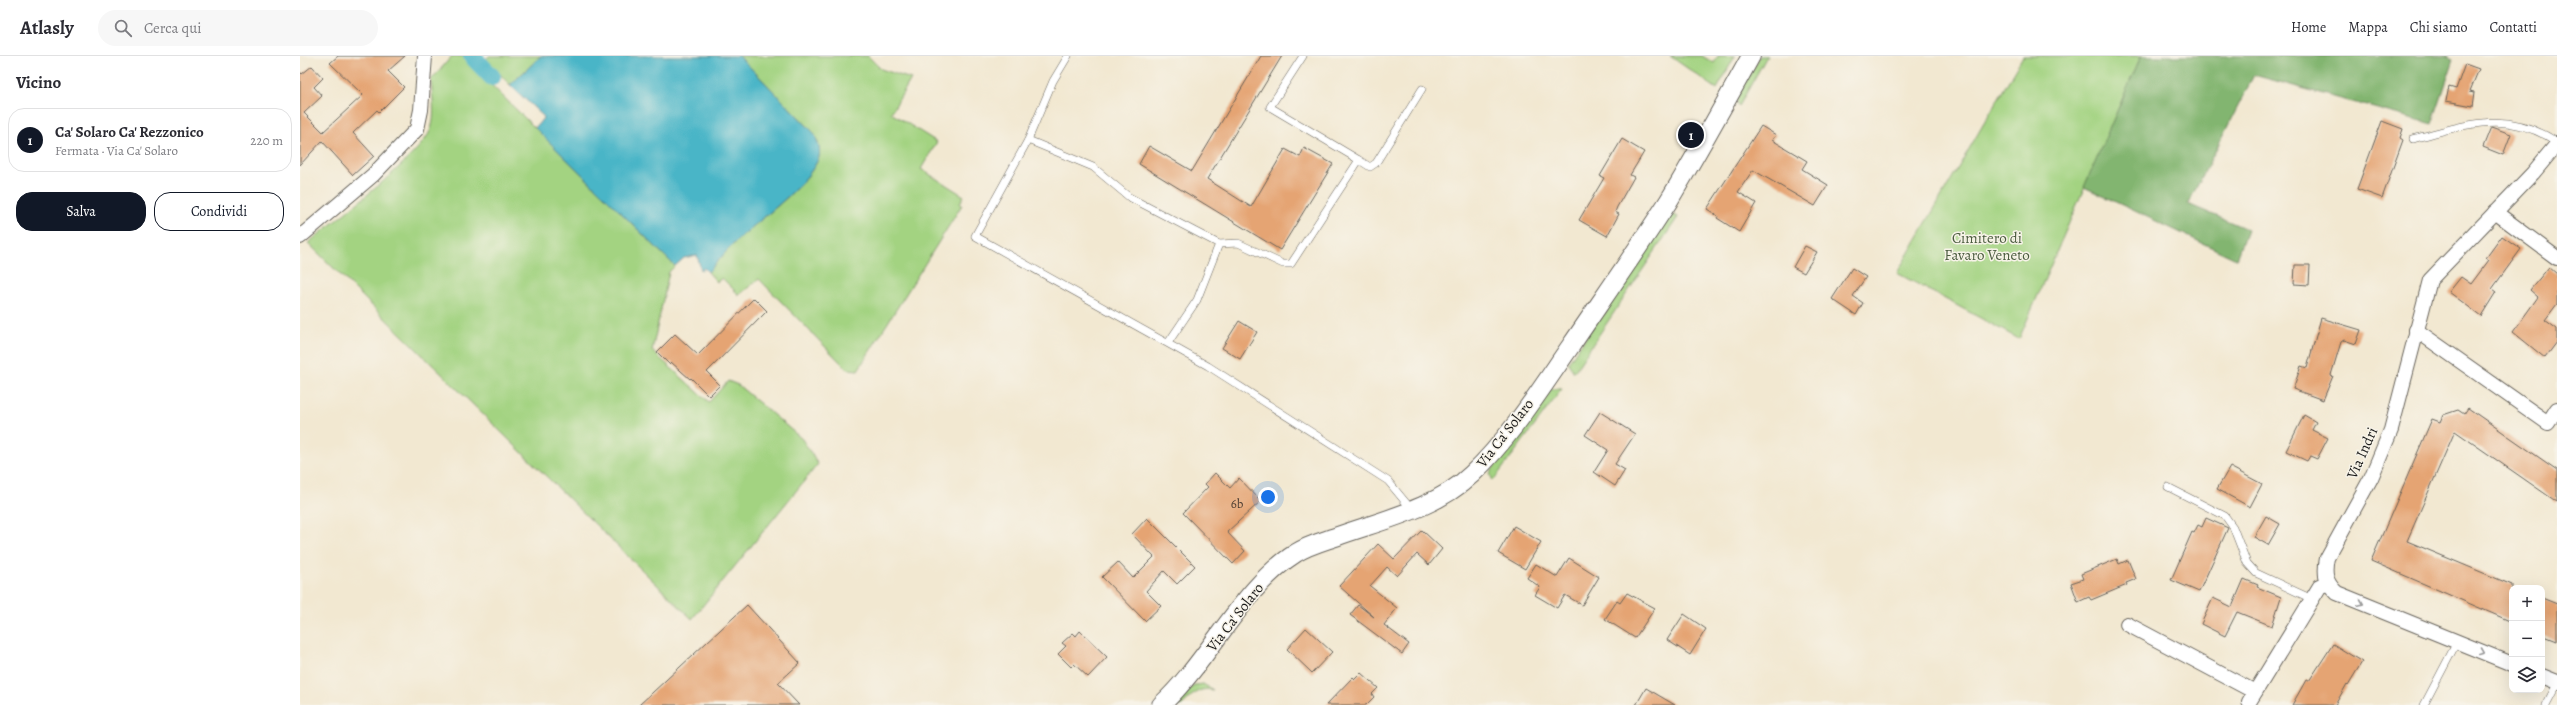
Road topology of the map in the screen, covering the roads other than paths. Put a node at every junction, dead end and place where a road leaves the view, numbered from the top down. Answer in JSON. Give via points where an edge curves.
{"nodes":[{"id":1,"x":425,"y":56,"type":"edge"},
{"id":2,"x":1068,"y":56,"type":"edge"},
{"id":3,"x":1303,"y":56,"type":"edge"},
{"id":4,"x":1751,"y":56,"type":"edge"},
{"id":5,"x":1422,"y":89,"type":"dead end"},
{"id":6,"x":2413,"y":139,"type":"dead end"},
{"id":7,"x":1028,"y":140,"type":"junction"},
{"id":8,"x":2557,"y":143,"type":"edge"},
{"id":9,"x":1360,"y":160,"type":"junction"},
{"id":10,"x":2495,"y":212,"type":"junction"},
{"id":11,"x":300,"y":237,"type":"edge"},
{"id":12,"x":1219,"y":244,"type":"junction"},
{"id":13,"x":2557,"y":258,"type":"edge"},
{"id":14,"x":2416,"y":330,"type":"junction"},
{"id":15,"x":1168,"y":343,"type":"junction"},
{"id":16,"x":2557,"y":410,"type":"edge"},
{"id":17,"x":2552,"y":426,"type":"edge"},
{"id":18,"x":2168,"y":487,"type":"dead end"},
{"id":19,"x":1412,"y":510,"type":"junction"},
{"id":20,"x":2328,"y":584,"type":"junction"},
{"id":21,"x":2312,"y":599,"type":"junction"},
{"id":22,"x":2127,"y":624,"type":"dead end"},
{"id":23,"x":2457,"y":642,"type":"junction"},
{"id":24,"x":2509,"y":663,"type":"edge"},
{"id":25,"x":2545,"y":677,"type":"edge"},
{"id":26,"x":2557,"y":683,"type":"edge"},
{"id":27,"x":1161,"y":705,"type":"edge"},
{"id":28,"x":2424,"y":705,"type":"edge"},
{"id":29,"x":2546,"y":705,"type":"edge"}],
"edges":[{"from":1,"to":11,"type":"street","via":[[422,110],[417,129],[373,175]]},
{"from":2,"to":7,"type":"lane","via":[[1053,81]]},
{"from":3,"to":9,"type":"lane","via":[[1270,107]]},
{"from":4,"to":19,"type":"street","name":"Via Ca' Solaro","via":[[1685,174],[1627,264],[1495,450],[1471,475],[1454,488]]},
{"from":5,"to":9,"type":"lane","via":[[1376,163],[1370,167]]},
{"from":6,"to":8,"type":"lane","via":[[2494,120],[2541,133]]},
{"from":7,"to":12,"type":"lane","via":[[1093,167],[1129,197]]},
{"from":7,"to":15,"type":"lane","via":[[975,236]]},
{"from":8,"to":10,"type":"street","name":"Via Indri"},
{"from":9,"to":12,"type":"lane","via":[[1291,264],[1283,264],[1238,243]]},
{"from":10,"to":13,"type":"street"},
{"from":10,"to":14,"type":"street","name":"Via Indri","via":[[2430,280]]},
{"from":12,"to":15,"type":"lane","via":[[1197,300]]},
{"from":14,"to":17,"type":"street"},
{"from":14,"to":20,"type":"street","name":"Via Indri","via":[[2398,405],[2381,455],[2327,558],[2324,572]]},
{"from":15,"to":19,"type":"lane","via":[[1388,481]]},
{"from":16,"to":17,"type":"street"},
{"from":18,"to":21,"type":"lane","via":[[2225,516],[2233,527],[2247,563],[2256,573]]},
{"from":19,"to":27,"type":"street","name":"Via Ca' Solaro","via":[[1297,552],[1283,562],[1253,593],[1192,673]]},
{"from":20,"to":21,"type":"street","via":[[2320,586]]},
{"from":20,"to":23,"type":"street","one_way":true,"via":[[2347,597]]},
{"from":21,"to":22,"type":"street","via":[[2252,697]]},
{"from":23,"to":24,"type":"street","one_way":true},
{"from":23,"to":28,"type":"lane"},
{"from":25,"to":26,"type":"street"},
{"from":26,"to":29,"type":"lane"}]}
